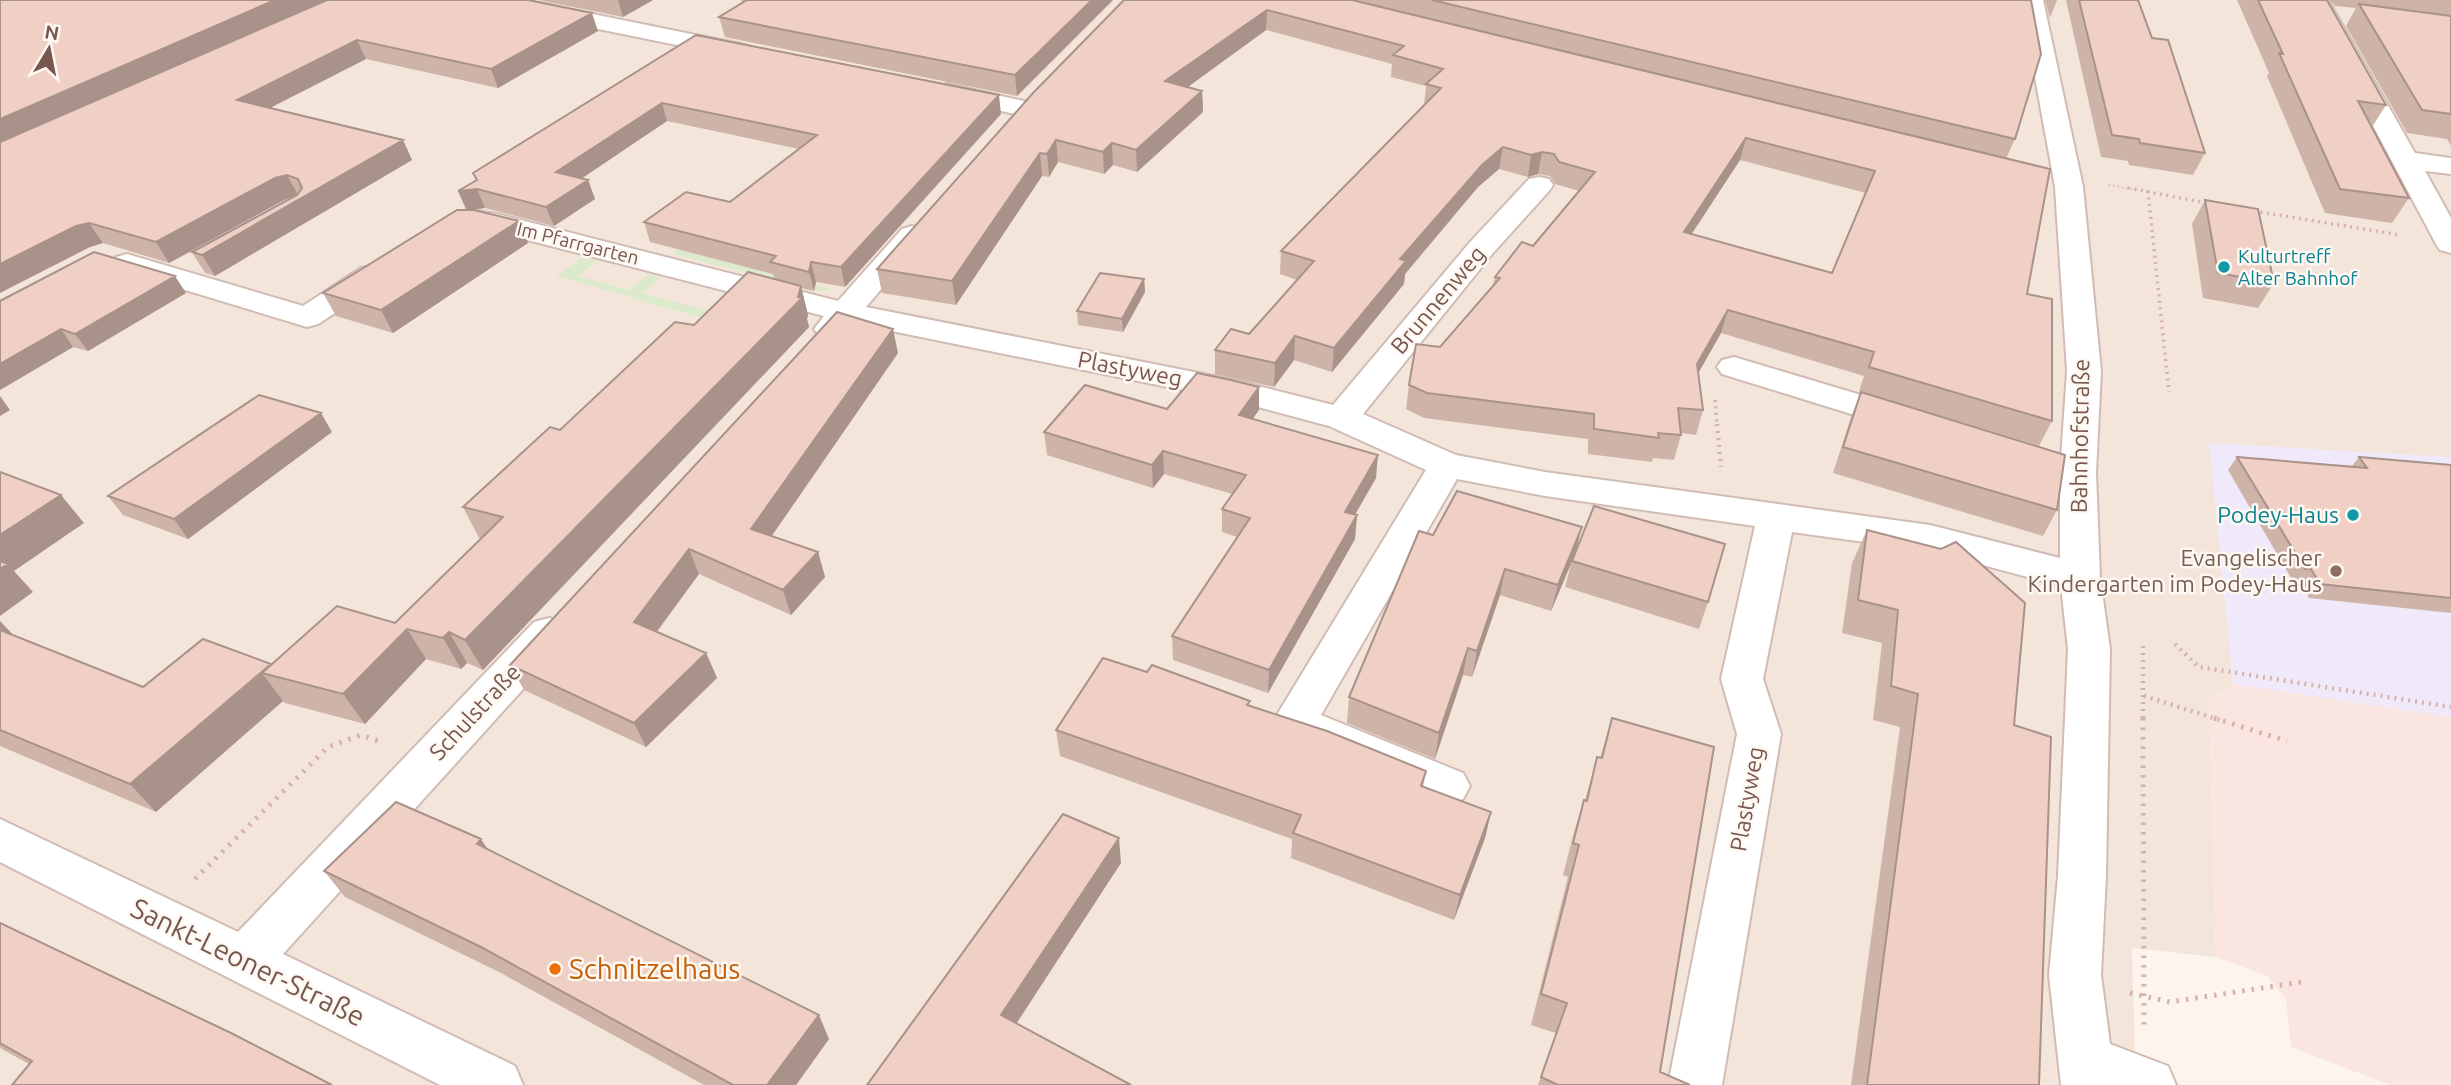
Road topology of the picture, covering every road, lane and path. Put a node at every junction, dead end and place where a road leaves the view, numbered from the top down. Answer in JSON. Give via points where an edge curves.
{"nodes":[{"id":1,"x":491,"y":0,"type":"edge"},
{"id":2,"x":2032,"y":0,"type":"edge"},
{"id":3,"x":2331,"y":10,"type":"edge"},
{"id":4,"x":764,"y":55,"type":"edge"},
{"id":5,"x":1043,"y":88,"type":"edge"},
{"id":6,"x":928,"y":89,"type":"edge"},
{"id":7,"x":1024,"y":108,"type":"junction"},
{"id":8,"x":1006,"y":128,"type":"edge"},
{"id":9,"x":2404,"y":160,"type":"junction"},
{"id":10,"x":2451,"y":166,"type":"edge"},
{"id":11,"x":2056,"y":183,"type":"junction"},
{"id":12,"x":1539,"y":185,"type":"dead end"},
{"id":13,"x":2148,"y":191,"type":"junction"},
{"id":14,"x":2216,"y":204,"type":"edge"},
{"id":15,"x":2243,"y":209,"type":"edge"},
{"id":16,"x":926,"y":219,"type":"edge"},
{"id":17,"x":438,"y":232,"type":"edge"},
{"id":18,"x":2450,"y":243,"type":"edge"},
{"id":19,"x":102,"y":255,"type":"edge"},
{"id":20,"x":205,"y":258,"type":"edge"},
{"id":21,"x":394,"y":260,"type":"edge"},
{"id":22,"x":171,"y":277,"type":"junction"},
{"id":23,"x":845,"y":312,"type":"junction"},
{"id":24,"x":803,"y":358,"type":"edge"},
{"id":25,"x":1734,"y":367,"type":"joint"},
{"id":26,"x":2169,"y":392,"type":"dead end"},
{"id":27,"x":1340,"y":418,"type":"junction"},
{"id":28,"x":1932,"y":428,"type":"edge"},
{"id":29,"x":1447,"y":466,"type":"junction"},
{"id":30,"x":1727,"y":509,"type":"junction"},
{"id":31,"x":1776,"y":516,"type":"junction"},
{"id":32,"x":2080,"y":577,"type":"junction"},
{"id":33,"x":570,"y":609,"type":"edge"},
{"id":34,"x":2175,"y":644,"type":"dead end"},
{"id":35,"x":2143,"y":646,"type":"dead end"},
{"id":36,"x":2143,"y":696,"type":"junction"},
{"id":37,"x":2451,"y":707,"type":"edge"},
{"id":38,"x":2287,"y":741,"type":"dead end"},
{"id":39,"x":431,"y":760,"type":"junction"},
{"id":40,"x":1447,"y":786,"type":"dead end"},
{"id":41,"x":0,"y":839,"type":"edge"},
{"id":42,"x":157,"y":917,"type":"junction"},
{"id":43,"x":245,"y":960,"type":"junction"},
{"id":44,"x":2075,"y":975,"type":"junction"},
{"id":45,"x":2301,"y":982,"type":"dead end"},
{"id":46,"x":2143,"y":996,"type":"junction"},
{"id":47,"x":2086,"y":1073,"type":"edge"},
{"id":48,"x":2147,"y":1084,"type":"edge"},
{"id":49,"x":496,"y":1085,"type":"edge"},
{"id":50,"x":1696,"y":1085,"type":"edge"}],
"edges":[{"from":1,"to":4,"type":"street"},
{"from":2,"to":11,"type":"street","name":"Bahnhofstraße"},
{"from":3,"to":9,"type":"street"},
{"from":5,"to":7,"type":"street"},
{"from":6,"to":7,"type":"street"},
{"from":7,"to":8,"type":"street"},
{"from":9,"to":10,"type":"street"},
{"from":9,"to":18,"type":"street"},
{"from":11,"to":13,"type":"path"},
{"from":11,"to":32,"type":"street","name":"Bahnhofstraße","via":[[2084,371],[2064,469]]},
{"from":12,"to":27,"type":"street","name":"Brunnenweg"},
{"from":13,"to":14,"type":"path"},
{"from":13,"to":26,"type":"path"},
{"from":15,"to":18,"type":"path"},
{"from":16,"to":23,"type":"street"},
{"from":17,"to":23,"type":"street","name":"Im Pfarrgarten","via":[[460,221],[484,220]]},
{"from":19,"to":22,"type":"street"},
{"from":20,"to":22,"type":"street"},
{"from":21,"to":22,"type":"street","via":[[307,317]]},
{"from":23,"to":24,"type":"street"},
{"from":23,"to":27,"type":"street","name":"Plastyweg","via":[[1234,390]]},
{"from":25,"to":28,"type":"street"},
{"from":25,"to":30,"type":"path","via":[[1713,403]]},
{"from":27,"to":29,"type":"street","name":"Plastyweg"},
{"from":29,"to":30,"type":"street","name":"Plastyweg"},
{"from":29,"to":40,"type":"street","via":[[1275,716]]},
{"from":30,"to":31,"type":"street","name":"Plastyweg"},
{"from":31,"to":32,"type":"street","name":"Plastyweg","via":[[1930,538]]},
{"from":31,"to":50,"type":"street","name":"Plastyweg","via":[[1742,679],[1759,734]]},
{"from":32,"to":44,"type":"street","name":"Bahnhofstraße","via":[[2089,649]]},
{"from":33,"to":39,"type":"street","name":"Schulstraße"},
{"from":34,"to":37,"type":"path","via":[[2199,667]]},
{"from":35,"to":36,"type":"path"},
{"from":36,"to":38,"type":"path"},
{"from":36,"to":46,"type":"path"},
{"from":39,"to":42,"type":"path","via":[[361,735],[328,747]]},
{"from":39,"to":43,"type":"street","name":"Schulstraße"},
{"from":41,"to":42,"type":"street","name":"Sankt-Leoner-Straße"},
{"from":42,"to":43,"type":"street","name":"Sankt-Leoner-Straße"},
{"from":43,"to":49,"type":"street","name":"Sankt-Leoner-Straße"},
{"from":44,"to":46,"type":"path"},
{"from":44,"to":47,"type":"street","name":"Bahnhofstraße"},
{"from":45,"to":46,"type":"path","via":[[2170,1002]]},
{"from":46,"to":48,"type":"path"},
{"from":47,"to":48,"type":"street"}]}
